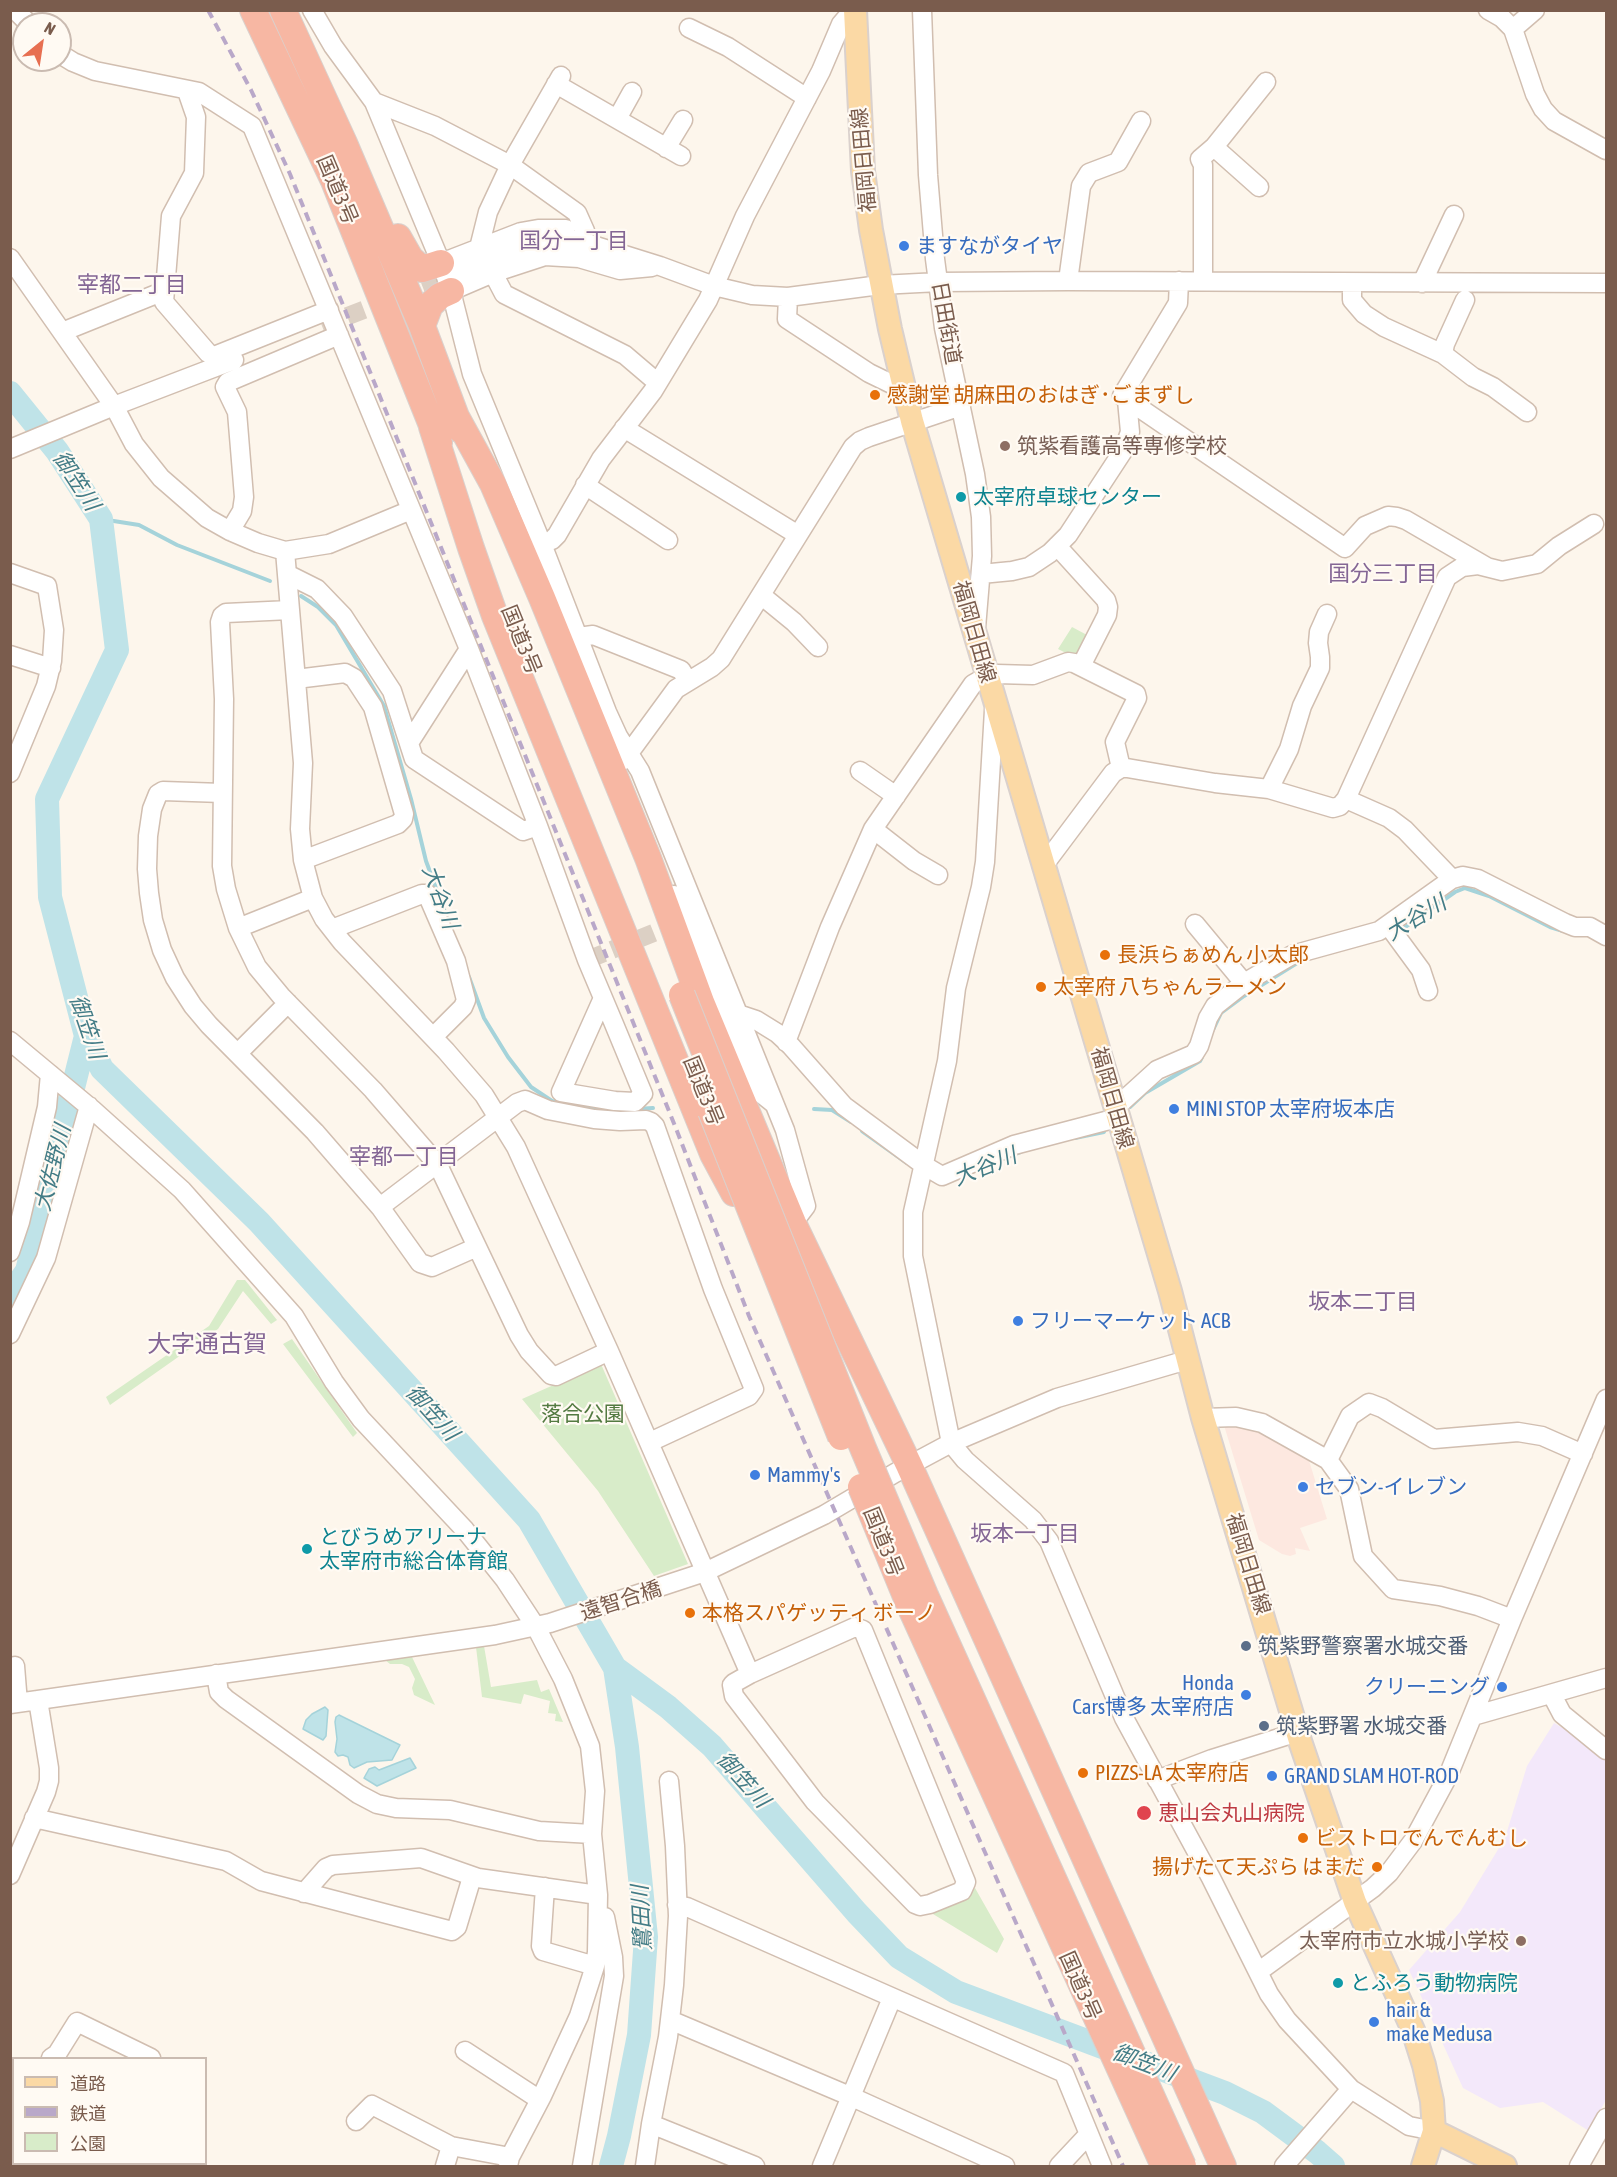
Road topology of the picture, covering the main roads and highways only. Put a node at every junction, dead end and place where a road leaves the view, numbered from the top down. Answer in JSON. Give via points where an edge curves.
{"nodes":[{"id":1,"x":253,"y":10,"type":"edge"},
{"id":2,"x":283,"y":10,"type":"edge"},
{"id":3,"x":854,"y":10,"type":"edge"},
{"id":4,"x":344,"y":142,"type":"junction"},
{"id":5,"x":422,"y":326,"type":"junction"},
{"id":6,"x":454,"y":413,"type":"junction"},
{"id":7,"x":432,"y":426,"type":"junction"},
{"id":8,"x":675,"y":998,"type":"junction"},
{"id":9,"x":902,"y":1469,"type":"junction"},
{"id":10,"x":1434,"y":2131,"type":"junction"},
{"id":11,"x":1164,"y":2166,"type":"edge"},
{"id":12,"x":1183,"y":2166,"type":"edge"},
{"id":13,"x":1218,"y":2166,"type":"edge"},
{"id":14,"x":1423,"y":2166,"type":"edge"},
{"id":15,"x":1505,"y":2166,"type":"edge"}],
"edges":[{"from":1,"to":7,"type":"highway","name":"国道3号","via":[[334,181]]},
{"from":2,"to":4,"type":"highway","name":"国道3号"},
{"from":3,"to":10,"type":"main road","name":"福岡日田線","via":[[870,230],[912,421],[1298,1732],[1355,1902],[1416,2039],[1432,2101]]},
{"from":4,"to":5,"type":"highway","name":"国道3号"},
{"from":4,"to":5,"type":"highway","via":[[410,258],[422,269],[451,276],[430,305]]},
{"from":5,"to":6,"type":"highway","name":"国道3号"},
{"from":6,"to":8,"type":"highway","name":"国道3号"},
{"from":6,"to":9,"type":"highway","via":[[493,484],[542,598],[758,1142]]},
{"from":7,"to":8,"type":"highway","name":"国道3号"},
{"from":7,"to":9,"type":"highway","via":[[495,616],[713,1154]]},
{"from":8,"to":11,"type":"highway","name":"国道3号","bridge":true,"via":[[909,1604]]},
{"from":8,"to":12,"type":"highway","name":"国道3号","bridge":true,"via":[[925,1595]]},
{"from":9,"to":13,"type":"highway"},
{"from":10,"to":14,"type":"main road","name":"福岡日田線"},
{"from":10,"to":15,"type":"main road"}]}
